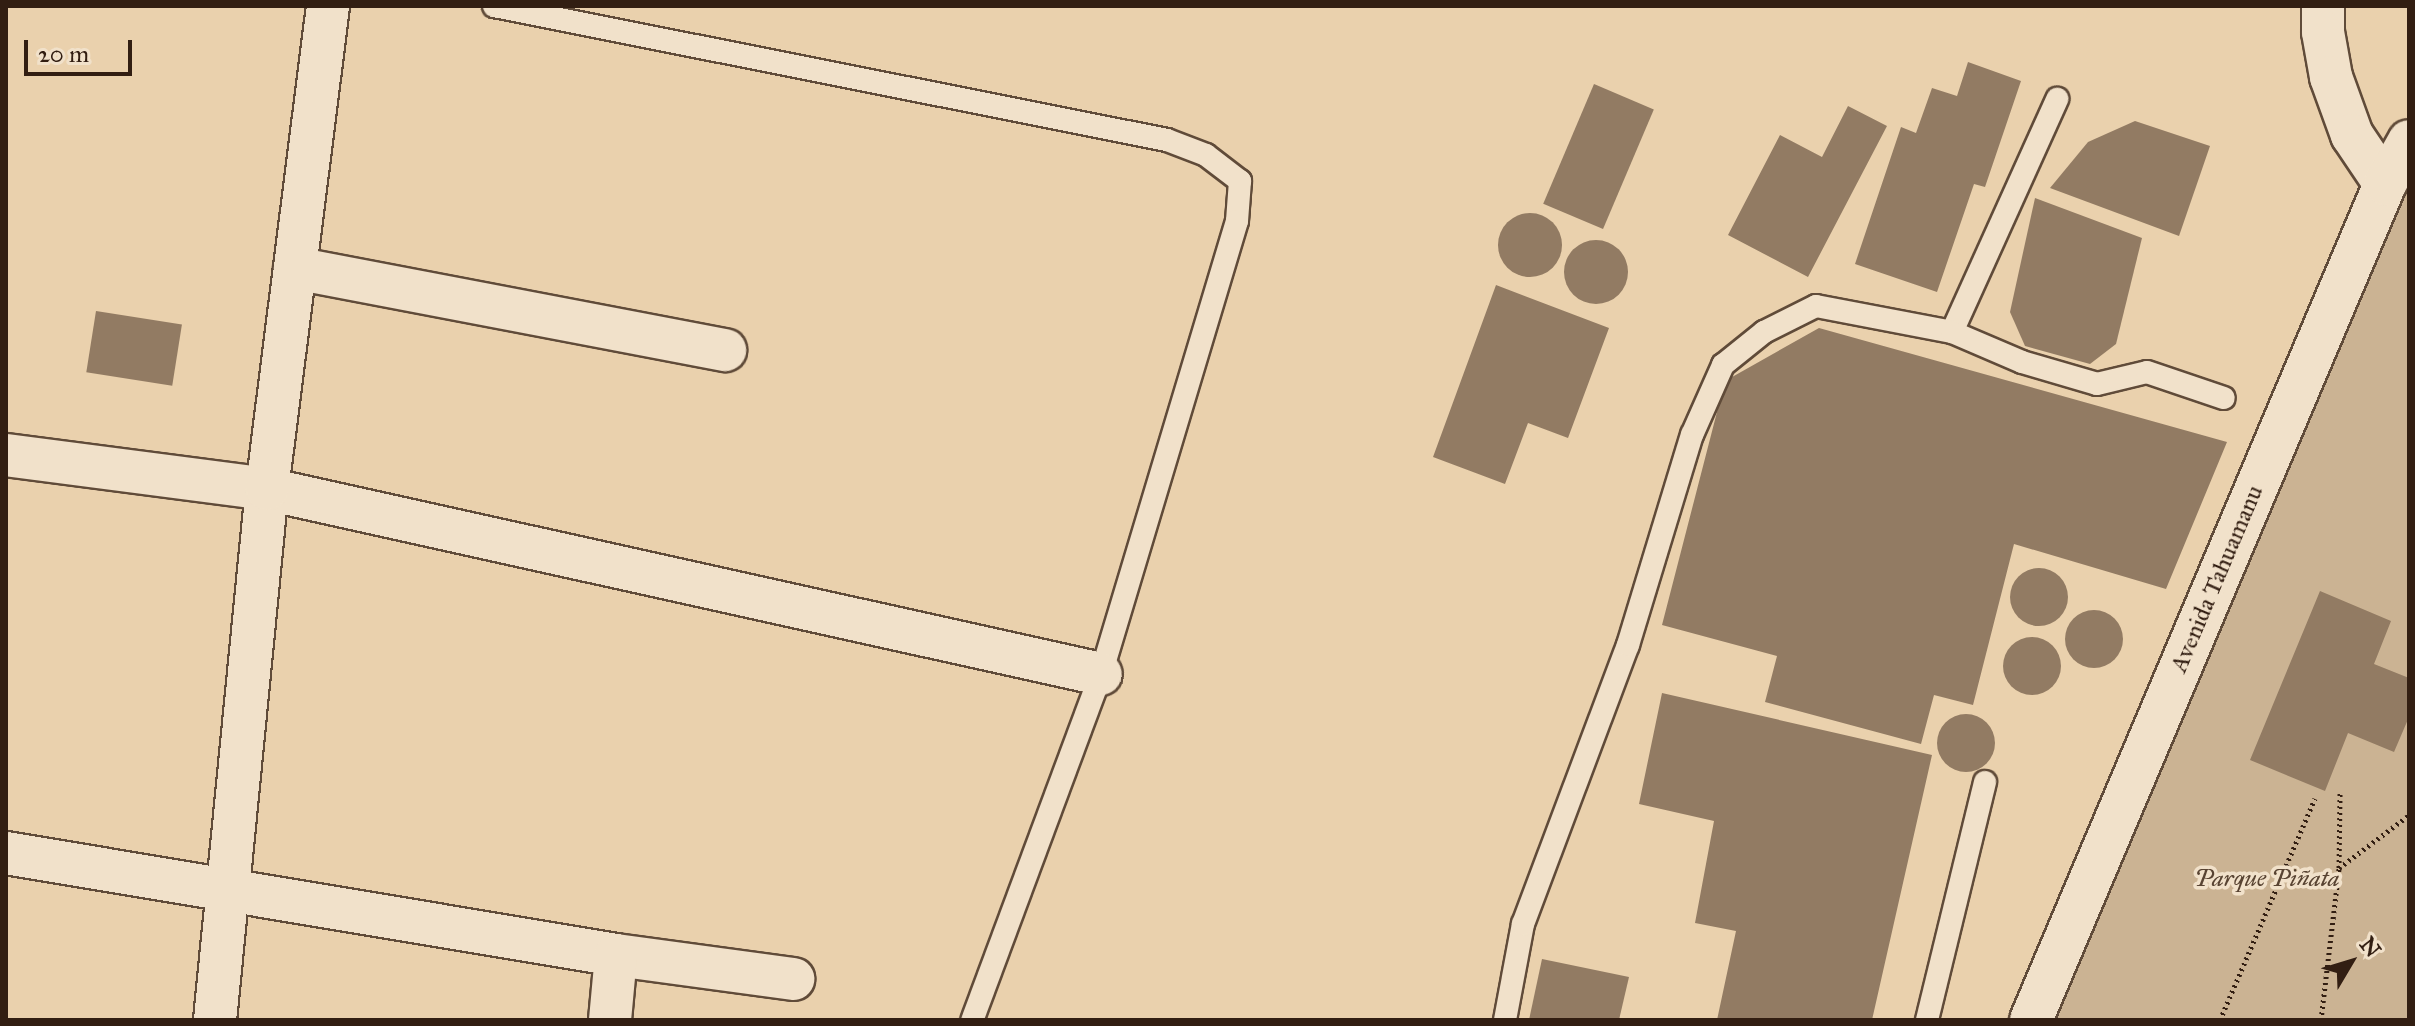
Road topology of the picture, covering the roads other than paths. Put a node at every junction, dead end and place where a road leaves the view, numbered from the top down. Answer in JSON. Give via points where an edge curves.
{"nodes":[{"id":1,"x":328,"y":6,"type":"edge"},
{"id":2,"x":494,"y":6,"type":"edge"},
{"id":3,"x":2323,"y":6,"type":"edge"},
{"id":4,"x":2057,"y":99,"type":"dead end"},
{"id":5,"x":2409,"y":141,"type":"edge"},
{"id":6,"x":2385,"y":184,"type":"junction"},
{"id":7,"x":295,"y":268,"type":"junction"},
{"id":8,"x":1952,"y":332,"type":"junction"},
{"id":9,"x":725,"y":350,"type":"dead end"},
{"id":10,"x":2224,"y":398,"type":"dead end"},
{"id":11,"x":6,"y":455,"type":"edge"},
{"id":12,"x":267,"y":489,"type":"junction"},
{"id":13,"x":1101,"y":674,"type":"junction"},
{"id":14,"x":1985,"y":782,"type":"dead end"},
{"id":15,"x":6,"y":853,"type":"edge"},
{"id":16,"x":227,"y":890,"type":"junction"},
{"id":17,"x":616,"y":955,"type":"junction"},
{"id":18,"x":793,"y":979,"type":"dead end"},
{"id":19,"x":215,"y":1020,"type":"edge"},
{"id":20,"x":610,"y":1020,"type":"edge"},
{"id":21,"x":972,"y":1020,"type":"edge"},
{"id":22,"x":1505,"y":1020,"type":"edge"},
{"id":23,"x":1927,"y":1020,"type":"edge"},
{"id":24,"x":2031,"y":1020,"type":"edge"}],
"edges":[{"from":1,"to":7,"type":"street"},
{"from":2,"to":13,"type":"lane","via":[[1167,140],[1206,155],[1240,181],[1237,221]]},
{"from":3,"to":6,"type":"street","via":[[2331,77],[2352,135]]},
{"from":4,"to":8,"type":"lane"},
{"from":5,"to":6,"type":"street","name":"Avenida Tahuamanu"},
{"from":6,"to":24,"type":"street","name":"Avenida Tahuamanu"},
{"from":7,"to":9,"type":"street"},
{"from":7,"to":12,"type":"street"},
{"from":8,"to":10,"type":"lane","via":[[2022,362],[2097,384],[2147,372]]},
{"from":8,"to":22,"type":"lane","via":[[1816,306],[1764,332],[1723,365],[1692,435],[1628,645],[1523,924]]},
{"from":11,"to":12,"type":"street"},
{"from":12,"to":13,"type":"street"},
{"from":12,"to":16,"type":"street"},
{"from":13,"to":21,"type":"lane"},
{"from":14,"to":23,"type":"lane"},
{"from":15,"to":16,"type":"street"},
{"from":16,"to":17,"type":"street"},
{"from":16,"to":19,"type":"street"},
{"from":17,"to":18,"type":"street"},
{"from":17,"to":20,"type":"street"}]}
